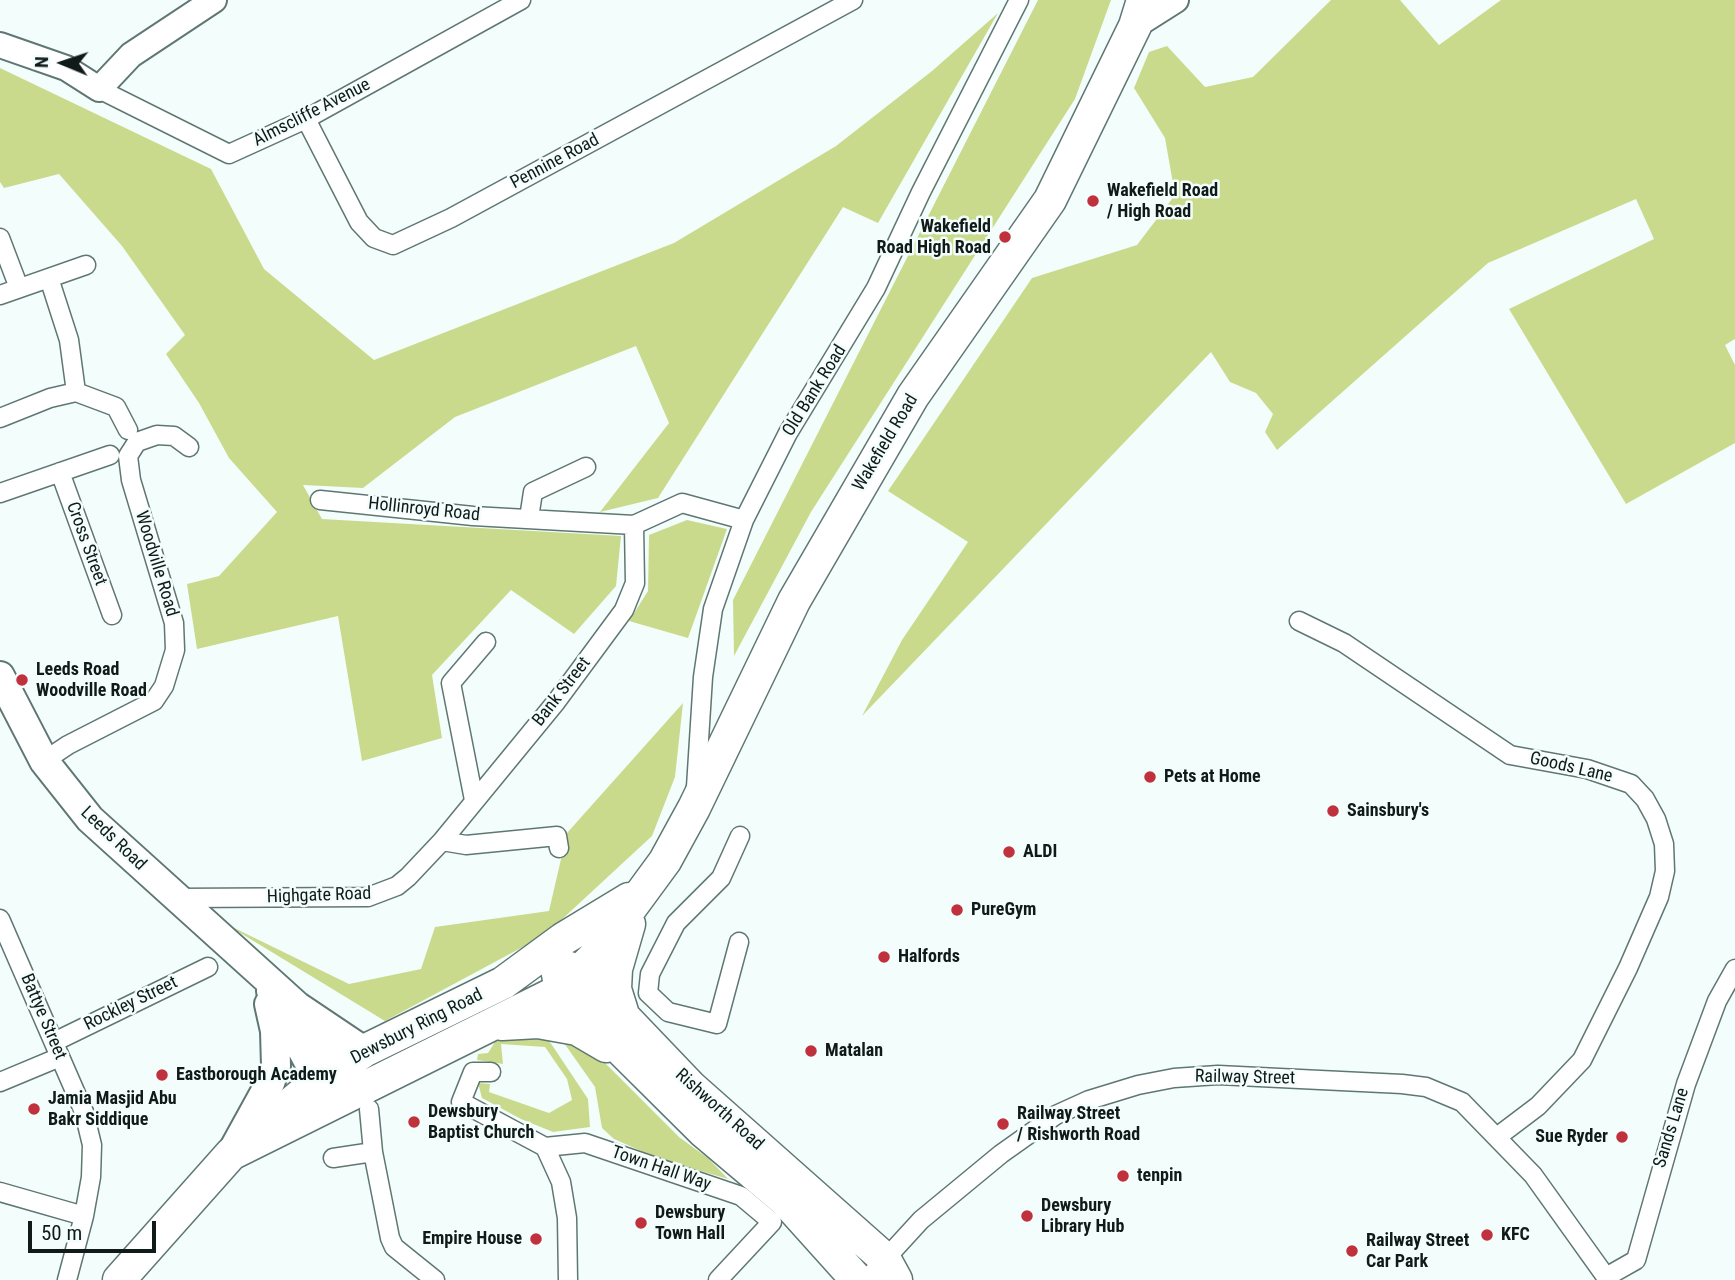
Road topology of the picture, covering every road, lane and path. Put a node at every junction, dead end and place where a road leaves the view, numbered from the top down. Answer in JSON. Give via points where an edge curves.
{"nodes":[{"id":1,"x":214,"y":0,"type":"edge"},
{"id":2,"x":521,"y":0,"type":"edge"},
{"id":3,"x":853,"y":0,"type":"edge"},
{"id":4,"x":1019,"y":0,"type":"edge"},
{"id":5,"x":1176,"y":0,"type":"edge"},
{"id":6,"x":1139,"y":13,"type":"edge"},
{"id":7,"x":0,"y":45,"type":"edge"},
{"id":8,"x":99,"y":89,"type":"junction"},
{"id":9,"x":306,"y":119,"type":"junction"},
{"id":10,"x":0,"y":238,"type":"edge"},
{"id":11,"x":86,"y":265,"type":"dead end"},
{"id":12,"x":49,"y":278,"type":"junction"},
{"id":13,"x":19,"y":288,"type":"junction"},
{"id":14,"x":0,"y":295,"type":"edge"},
{"id":15,"x":76,"y":392,"type":"junction"},
{"id":16,"x":0,"y":418,"type":"edge"},
{"id":17,"x":128,"y":430,"type":"dead end"},
{"id":18,"x":189,"y":447,"type":"dead end"},
{"id":19,"x":110,"y":455,"type":"dead end"},
{"id":20,"x":586,"y":467,"type":"dead end"},
{"id":21,"x":60,"y":472,"type":"junction"},
{"id":22,"x":0,"y":493,"type":"edge"},
{"id":23,"x":320,"y":500,"type":"dead end"},
{"id":24,"x":529,"y":518,"type":"junction"},
{"id":25,"x":744,"y":520,"type":"junction"},
{"id":26,"x":634,"y":525,"type":"junction"},
{"id":27,"x":112,"y":615,"type":"dead end"},
{"id":28,"x":1299,"y":621,"type":"dead end"},
{"id":29,"x":486,"y":642,"type":"dead end"},
{"id":30,"x":0,"y":676,"type":"edge"},
{"id":31,"x":44,"y":761,"type":"junction"},
{"id":32,"x":474,"y":800,"type":"junction"},
{"id":33,"x":694,"y":808,"type":"junction"},
{"id":34,"x":740,"y":836,"type":"dead end"},
{"id":35,"x":442,"y":841,"type":"junction"},
{"id":36,"x":559,"y":848,"type":"dead end"},
{"id":37,"x":639,"y":893,"type":"junction"},
{"id":38,"x":174,"y":898,"type":"junction"},
{"id":39,"x":0,"y":919,"type":"edge"},
{"id":40,"x":738,"y":942,"type":"dead end"},
{"id":41,"x":567,"y":959,"type":"junction"},
{"id":42,"x":208,"y":967,"type":"dead end"},
{"id":43,"x":1735,"y":969,"type":"edge"},
{"id":44,"x":261,"y":973,"type":"junction"},
{"id":45,"x":297,"y":1006,"type":"junction"},
{"id":46,"x":624,"y":1018,"type":"junction"},
{"id":47,"x":496,"y":1024,"type":"junction"},
{"id":48,"x":57,"y":1050,"type":"junction"},
{"id":49,"x":365,"y":1051,"type":"junction"},
{"id":50,"x":632,"y":1061,"type":"junction"},
{"id":51,"x":491,"y":1072,"type":"dead end"},
{"id":52,"x":0,"y":1082,"type":"edge"},
{"id":53,"x":344,"y":1089,"type":"junction"},
{"id":54,"x":1497,"y":1137,"type":"junction"},
{"id":55,"x":545,"y":1147,"type":"junction"},
{"id":56,"x":373,"y":1152,"type":"junction"},
{"id":57,"x":231,"y":1154,"type":"junction"},
{"id":58,"x":333,"y":1158,"type":"dead end"},
{"id":59,"x":0,"y":1192,"type":"edge"},
{"id":60,"x":84,"y":1216,"type":"junction"},
{"id":61,"x":882,"y":1272,"type":"edge"},
{"id":62,"x":1606,"y":1279,"type":"edge"},
{"id":63,"x":67,"y":1280,"type":"edge"},
{"id":64,"x":119,"y":1280,"type":"edge"},
{"id":65,"x":435,"y":1280,"type":"edge"},
{"id":66,"x":568,"y":1280,"type":"edge"},
{"id":67,"x":718,"y":1280,"type":"edge"},
{"id":68,"x":857,"y":1280,"type":"edge"}],
"edges":[{"from":1,"to":8,"type":"street","via":[[131,55]]},
{"from":2,"to":9,"type":"street","name":"Almscliffe Avenue"},
{"from":3,"to":9,"type":"street","name":"Pennine Road","via":[[393,245],[374,237],[359,222]]},
{"from":4,"to":25,"type":"street","name":"Old Bank Road","via":[[876,288],[788,433]]},
{"from":5,"to":6,"type":"street"},
{"from":6,"to":33,"type":"highway","name":"Wakefield Road","via":[[1051,200],[914,396],[794,601]]},
{"from":7,"to":8,"type":"street","via":[[66,68]]},
{"from":8,"to":9,"type":"street","name":"Almscliffe Avenue","via":[[229,154]]},
{"from":10,"to":13,"type":"street"},
{"from":11,"to":12,"type":"street"},
{"from":12,"to":13,"type":"street"},
{"from":12,"to":15,"type":"street","via":[[69,342]]},
{"from":13,"to":14,"type":"street"},
{"from":15,"to":16,"type":"street"},
{"from":15,"to":17,"type":"street","via":[[116,407]]},
{"from":18,"to":31,"type":"street","name":"Woodville Road","via":[[174,436],[157,435],[137,442],[128,456],[174,623],[175,650],[164,686],[154,701]]},
{"from":19,"to":21,"type":"street"},
{"from":20,"to":24,"type":"street","via":[[533,492]]},
{"from":21,"to":22,"type":"street"},
{"from":21,"to":27,"type":"street","name":"Cross Street"},
{"from":23,"to":24,"type":"street","name":"Hollinroyd Road"},
{"from":24,"to":26,"type":"street","name":"Hollinroyd Road"},
{"from":25,"to":26,"type":"street","name":"Hollinroyd Road","via":[[682,503]]},
{"from":25,"to":33,"type":"street","name":"Old Bank Road","via":[[713,608]]},
{"from":26,"to":32,"type":"street","name":"Bank Street","via":[[635,583],[624,610],[556,702]]},
{"from":28,"to":54,"type":"street","name":"Goods Lane","via":[[1344,643],[1510,755],[1587,769],[1631,784],[1656,819],[1664,844],[1665,871],[1659,897],[1622,979],[1581,1060],[1538,1106]]},
{"from":29,"to":32,"type":"street","via":[[451,683]]},
{"from":30,"to":31,"type":"main road","name":"Leeds Road"},
{"from":31,"to":38,"type":"main road","name":"Leeds Road","via":[[90,819]]},
{"from":32,"to":35,"type":"street","name":"Bank Street"},
{"from":33,"to":37,"type":"highway","name":"Wakefield Road","via":[[665,861]]},
{"from":34,"to":40,"type":"street","via":[[721,878],[676,923],[650,974],[648,993],[668,1012],[717,1024]]},
{"from":35,"to":36,"type":"street","via":[[466,845],[556,836]]},
{"from":35,"to":38,"type":"street","name":"Highgate Road","via":[[397,886],[368,897]]},
{"from":37,"to":41,"type":"highway","name":"Wakefield Road","via":[[596,955]]},
{"from":37,"to":46,"type":"highway","via":[[616,969],[615,989]]},
{"from":38,"to":44,"type":"main road","name":"Leeds Road"},
{"from":39,"to":48,"type":"street","name":"Battye Street"},
{"from":41,"to":46,"type":"highway","name":"Rishworth Road"},
{"from":41,"to":47,"type":"highway","name":"Dewsbury Ring Road"},
{"from":41,"to":49,"type":"highway","name":"Dewsbury Ring Road","via":[[503,983]]},
{"from":41,"to":50,"type":"highway","name":"Rishworth Road"},
{"from":42,"to":48,"type":"street","name":"Rockley Street"},
{"from":43,"to":62,"type":"street","name":"Sands Lane","via":[[1717,1001],[1686,1083],[1636,1260]]},
{"from":44,"to":45,"type":"main road","name":"Leeds Road"},
{"from":44,"to":53,"type":"main road","name":"Leeds Road","via":[[307,1059]]},
{"from":44,"to":57,"type":"main road","via":[[275,1031],[275,1066]]},
{"from":45,"to":49,"type":"main road","name":"Leeds Road"},
{"from":45,"to":53,"type":"main road","name":"Leeds Road"},
{"from":46,"to":61,"type":"highway","name":"Rishworth Road"},
{"from":47,"to":50,"type":"highway","via":[[538,1022],[577,1029]]},
{"from":47,"to":53,"type":"highway","name":"Dewsbury Ring Road"},
{"from":48,"to":52,"type":"street","name":"Rockley Street"},
{"from":48,"to":60,"type":"street","name":"Battye Street","via":[[84,1112],[92,1145]]},
{"from":49,"to":53,"type":"highway","name":"Dewsbury Ring Road"},
{"from":50,"to":68,"type":"highway","name":"Rishworth Road","via":[[703,1131],[786,1201]]},
{"from":51,"to":55,"type":"street","via":[[473,1072],[461,1102]]},
{"from":53,"to":56,"type":"street"},
{"from":53,"to":57,"type":"highway","name":"Dewsbury Ring Road"},
{"from":54,"to":61,"type":"street","name":"Railway Street","via":[[1462,1102],[1426,1087],[1218,1075],[1162,1080],[1089,1100],[1056,1115],[921,1220]]},
{"from":54,"to":62,"type":"street","name":"Railway Street","via":[[1546,1191]]},
{"from":55,"to":66,"type":"street","via":[[563,1194]]},
{"from":55,"to":67,"type":"street","name":"Town Hall Way","via":[[585,1143],[741,1196],[772,1222]]},
{"from":56,"to":58,"type":"street"},
{"from":56,"to":65,"type":"street","via":[[394,1247]]},
{"from":57,"to":64,"type":"highway","name":"Dewsbury Ring Road"},
{"from":59,"to":60,"type":"street"},
{"from":60,"to":63,"type":"street","name":"Battye Street"}]}
